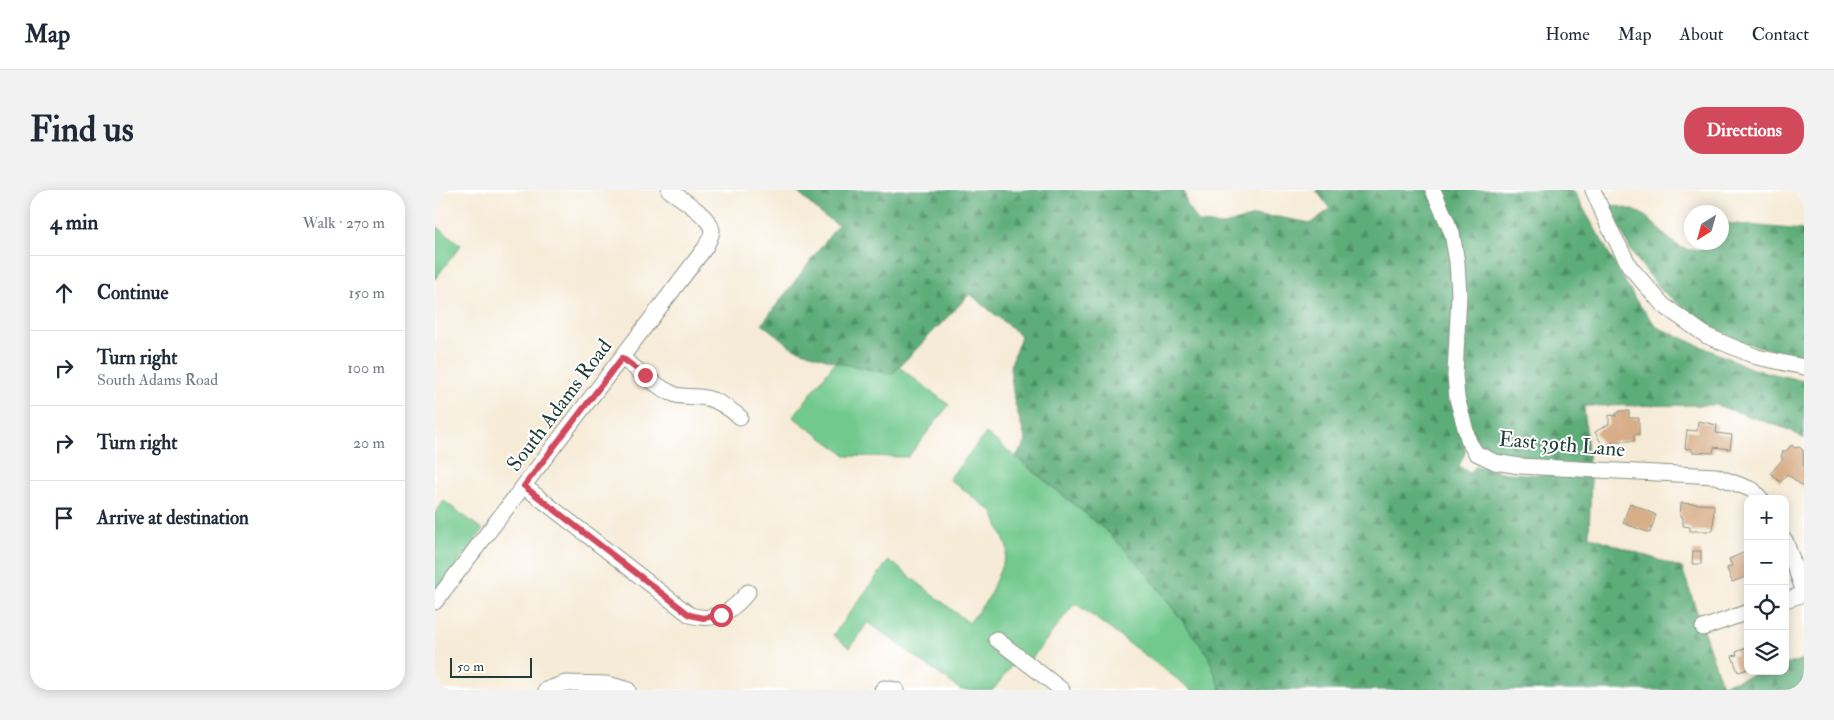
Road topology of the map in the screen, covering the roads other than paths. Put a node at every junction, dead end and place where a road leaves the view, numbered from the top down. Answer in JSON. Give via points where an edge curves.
{"nodes":[{"id":1,"x":669,"y":190,"type":"edge"},
{"id":2,"x":1433,"y":190,"type":"edge"},
{"id":3,"x":1593,"y":190,"type":"edge"},
{"id":4,"x":622,"y":358,"type":"junction"},
{"id":5,"x":1804,"y":367,"type":"edge"},
{"id":6,"x":740,"y":417,"type":"dead end"},
{"id":7,"x":524,"y":486,"type":"junction"},
{"id":8,"x":1757,"y":495,"type":"edge"},
{"id":9,"x":1789,"y":551,"type":"edge"},
{"id":10,"x":748,"y":592,"type":"dead end"},
{"id":11,"x":1804,"y":593,"type":"edge"},
{"id":12,"x":1789,"y":599,"type":"edge"},
{"id":13,"x":435,"y":602,"type":"edge"},
{"id":14,"x":1744,"y":613,"type":"edge"},
{"id":15,"x":1703,"y":628,"type":"dead end"},
{"id":16,"x":996,"y":639,"type":"dead end"},
{"id":17,"x":546,"y":690,"type":"edge"},
{"id":18,"x":628,"y":690,"type":"edge"},
{"id":19,"x":882,"y":690,"type":"edge"},
{"id":20,"x":896,"y":690,"type":"edge"},
{"id":21,"x":1062,"y":690,"type":"edge"}],
"edges":[{"from":1,"to":4,"type":"street","name":"South Adams Road","via":[[709,222],[710,238]]},
{"from":2,"to":8,"type":"street","name":"East 39th Lane","via":[[1452,233],[1457,262],[1457,398],[1469,442],[1476,453],[1495,462],[1519,466],[1716,476],[1753,490]]},
{"from":3,"to":5,"type":"street","via":[[1630,267],[1663,305],[1707,336],[1757,356]]},
{"from":4,"to":6,"type":"street","via":[[665,390],[686,397],[713,400]]},
{"from":4,"to":7,"type":"street","name":"South Adams Road"},
{"from":7,"to":10,"type":"street","via":[[690,615],[703,618],[721,615],[737,605]]},
{"from":7,"to":13,"type":"street","name":"South Adams Road"},
{"from":9,"to":11,"type":"street"},
{"from":11,"to":12,"type":"street"},
{"from":14,"to":15,"type":"street"},
{"from":16,"to":21,"type":"street"},
{"from":17,"to":18,"type":"street","via":[[565,683],[608,684]]},
{"from":19,"to":20,"type":"street"}]}
